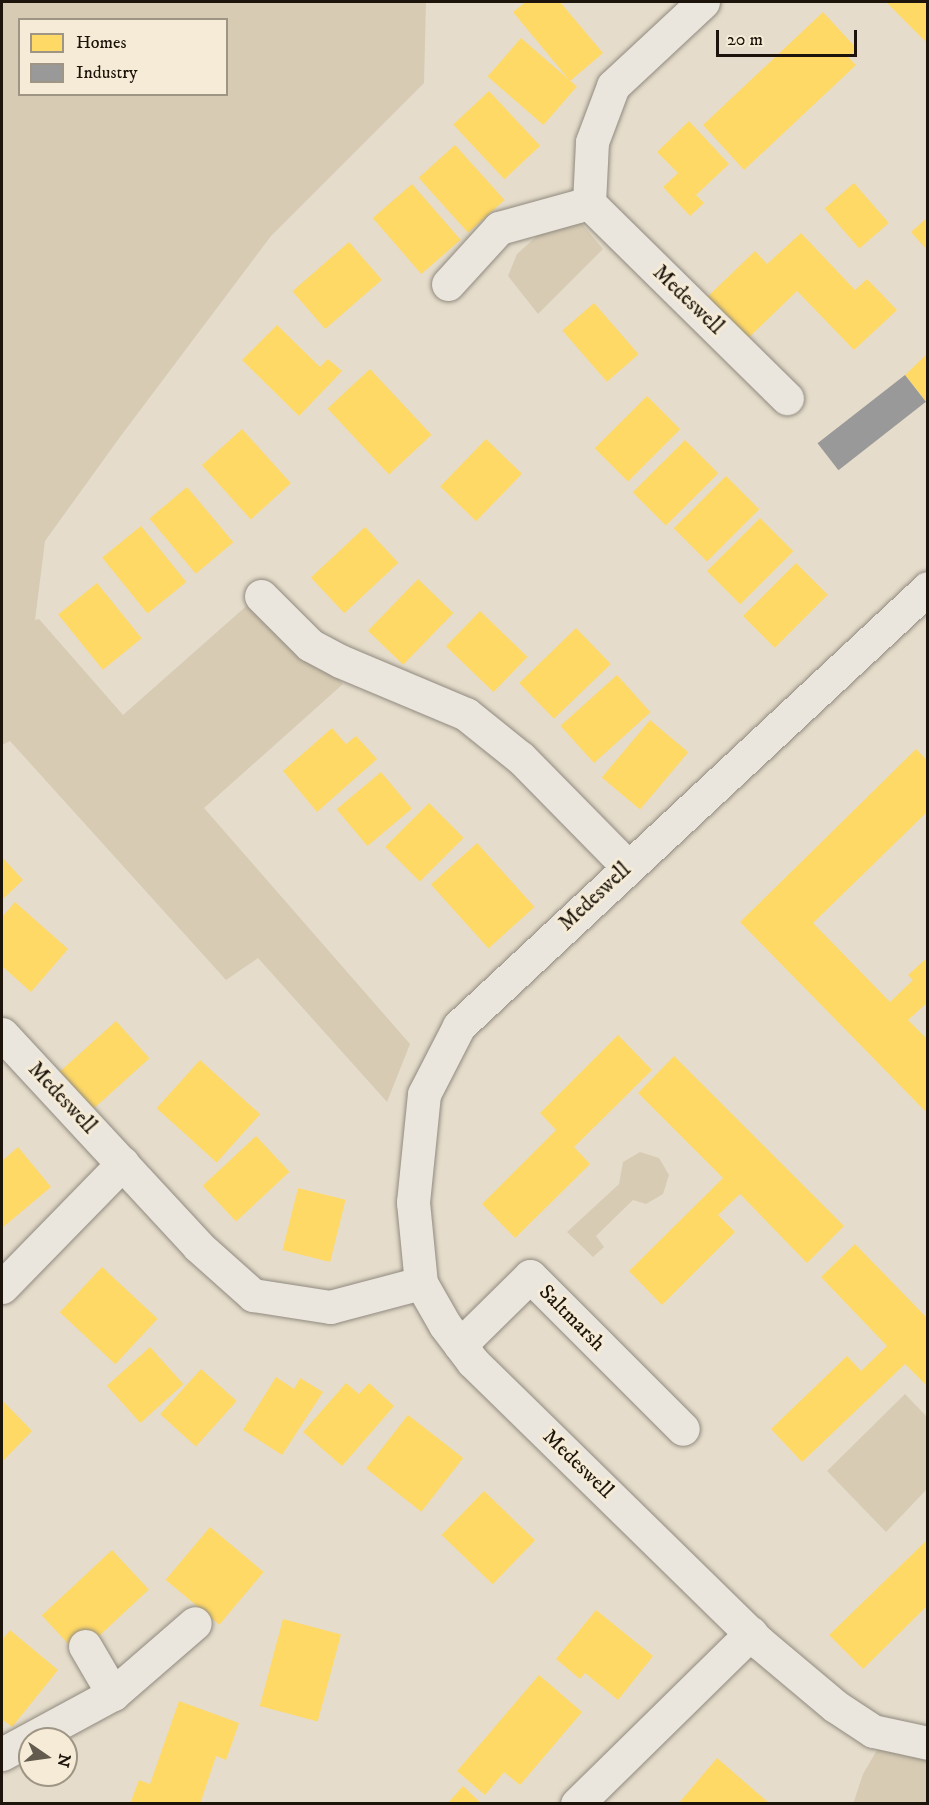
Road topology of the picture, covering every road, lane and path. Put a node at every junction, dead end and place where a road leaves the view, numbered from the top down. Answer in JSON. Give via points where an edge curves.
{"nodes":[{"id":1,"x":703,"y":2,"type":"edge"},
{"id":2,"x":589,"y":203,"type":"junction"},
{"id":3,"x":448,"y":284,"type":"dead end"},
{"id":4,"x":787,"y":398,"type":"dead end"},
{"id":5,"x":927,"y":588,"type":"edge"},
{"id":6,"x":261,"y":596,"type":"dead end"},
{"id":7,"x":628,"y":867,"type":"junction"},
{"id":8,"x":2,"y":1034,"type":"edge"},
{"id":9,"x":123,"y":1163,"type":"junction"},
{"id":10,"x":421,"y":1283,"type":"junction"},
{"id":11,"x":2,"y":1287,"type":"edge"},
{"id":12,"x":460,"y":1345,"type":"junction"},
{"id":13,"x":683,"y":1429,"type":"dead end"},
{"id":14,"x":195,"y":1623,"type":"dead end"},
{"id":15,"x":751,"y":1632,"type":"junction"},
{"id":16,"x":85,"y":1646,"type":"dead end"},
{"id":17,"x":113,"y":1694,"type":"junction"},
{"id":18,"x":927,"y":1743,"type":"edge"},
{"id":19,"x":2,"y":1754,"type":"edge"},
{"id":20,"x":577,"y":1803,"type":"edge"}],
"edges":[{"from":1,"to":2,"type":"street","via":[[613,86],[592,142]]},
{"from":2,"to":3,"type":"street","via":[[499,228]]},
{"from":2,"to":4,"type":"street","name":"Medeswell"},
{"from":5,"to":7,"type":"street","name":"Medeswell"},
{"from":6,"to":7,"type":"street","via":[[310,645],[466,714],[521,758]]},
{"from":7,"to":10,"type":"street","name":"Medeswell","via":[[459,1026],[439,1058],[424,1094],[413,1202]]},
{"from":8,"to":9,"type":"street","name":"Medeswell"},
{"from":9,"to":10,"type":"street","name":"Medeswell","via":[[198,1246],[253,1295],[330,1307]]},
{"from":9,"to":11,"type":"street"},
{"from":10,"to":12,"type":"street","name":"Medeswell"},
{"from":12,"to":13,"type":"street","name":"Saltmarsh","via":[[530,1276]]},
{"from":12,"to":15,"type":"street","name":"Medeswell","via":[[472,1362]]},
{"from":14,"to":17,"type":"street"},
{"from":15,"to":18,"type":"street","name":"Medeswell","via":[[863,1725]]},
{"from":15,"to":20,"type":"street"},
{"from":16,"to":17,"type":"street"},
{"from":17,"to":19,"type":"street"}]}
